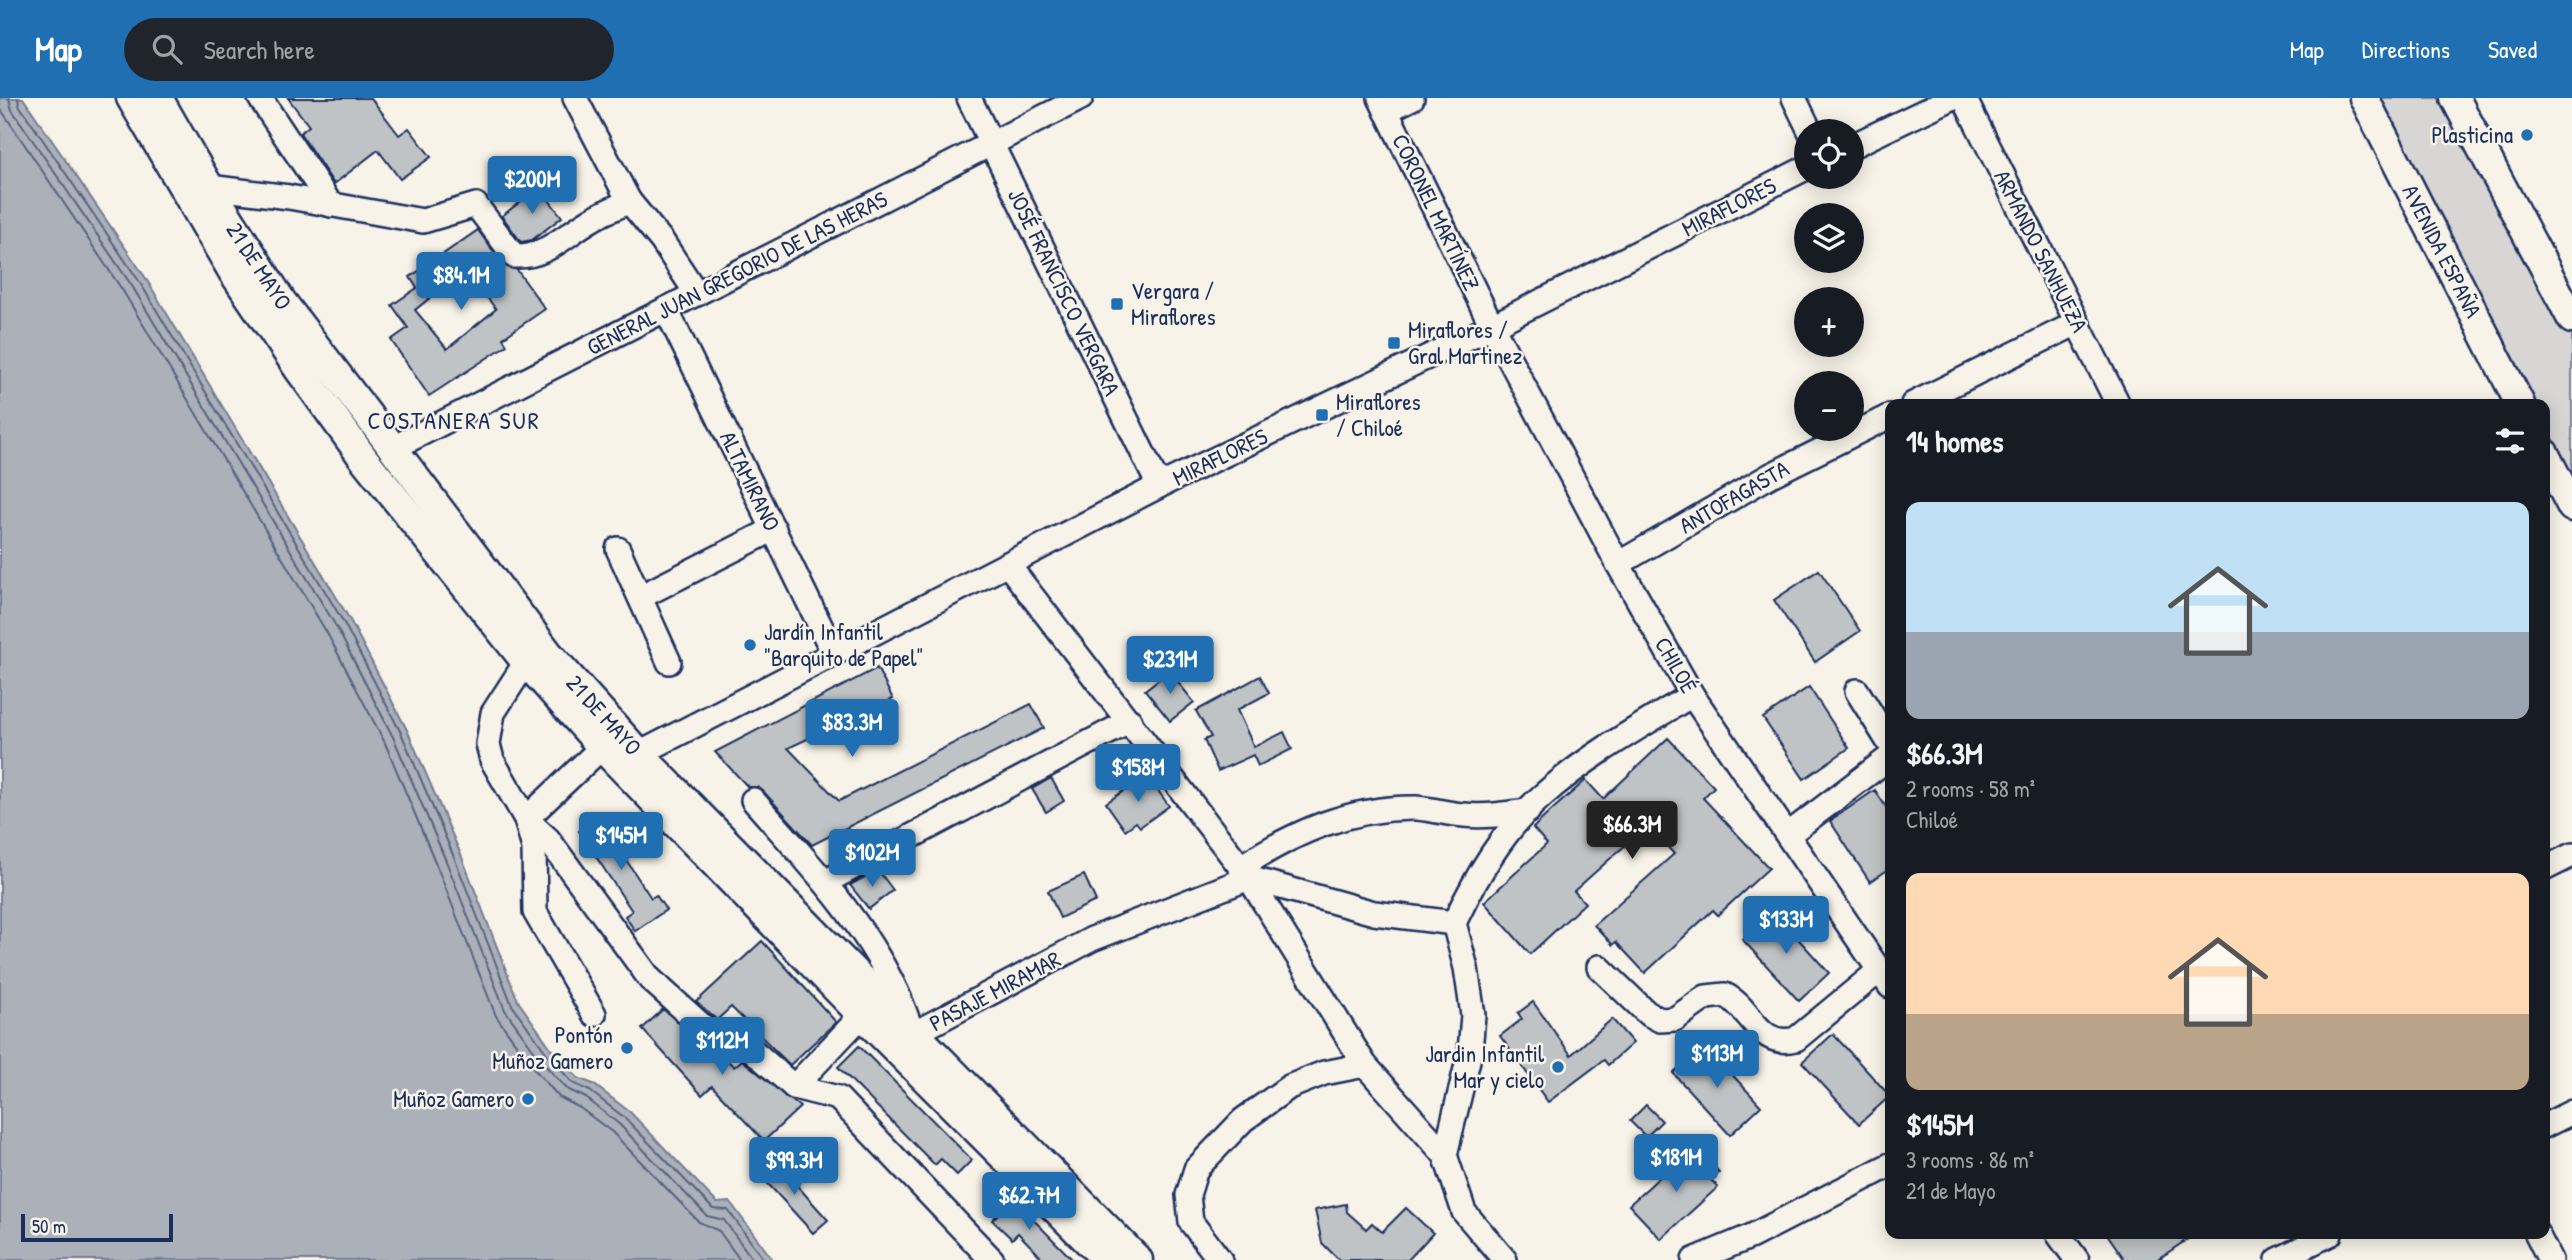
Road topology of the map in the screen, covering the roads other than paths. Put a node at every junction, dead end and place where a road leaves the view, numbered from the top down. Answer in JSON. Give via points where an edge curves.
{"nodes":[{"id":1,"x":131,"y":98,"type":"edge"},
{"id":2,"x":158,"y":98,"type":"edge"},
{"id":3,"x":260,"y":98,"type":"edge"},
{"id":4,"x":575,"y":98,"type":"edge"},
{"id":5,"x":969,"y":98,"type":"edge"},
{"id":6,"x":1080,"y":98,"type":"edge"},
{"id":7,"x":1412,"y":98,"type":"edge"},
{"id":8,"x":1794,"y":98,"type":"edge"},
{"id":9,"x":1952,"y":98,"type":"edge"},
{"id":10,"x":1964,"y":98,"type":"edge"},
{"id":11,"x":2364,"y":98,"type":"edge"},
{"id":12,"x":2455,"y":98,"type":"edge"},
{"id":13,"x":1383,"y":104,"type":"edge"},
{"id":14,"x":1804,"y":119,"type":"edge"},
{"id":15,"x":1864,"y":140,"type":"edge"},
{"id":16,"x":991,"y":143,"type":"junction"},
{"id":17,"x":1794,"y":174,"type":"edge"},
{"id":18,"x":209,"y":187,"type":"junction"},
{"id":19,"x":629,"y":201,"type":"junction"},
{"id":20,"x":331,"y":205,"type":"junction"},
{"id":21,"x":697,"y":293,"type":"junction"},
{"id":22,"x":666,"y":309,"type":"junction"},
{"id":23,"x":2572,"y":319,"type":"edge"},
{"id":24,"x":2077,"y":323,"type":"junction"},
{"id":25,"x":1492,"y":326,"type":"junction"},
{"id":26,"x":1923,"y":399,"type":"edge"},
{"id":27,"x":2115,"y":399,"type":"edge"},
{"id":28,"x":2517,"y":399,"type":"edge"},
{"id":29,"x":1885,"y":418,"type":"edge"},
{"id":30,"x":393,"y":448,"type":"junction"},
{"id":31,"x":2550,"y":465,"type":"edge"},
{"id":32,"x":1159,"y":486,"type":"junction"},
{"id":33,"x":2572,"y":507,"type":"edge"},
{"id":34,"x":774,"y":529,"type":"junction"},
{"id":35,"x":618,"y":549,"type":"dead end"},
{"id":36,"x":1618,"y":564,"type":"junction"},
{"id":37,"x":1009,"y":566,"type":"junction"},
{"id":38,"x":640,"y":597,"type":"junction"},
{"id":39,"x":833,"y":652,"type":"junction"},
{"id":40,"x":526,"y":662,"type":"junction"},
{"id":41,"x":669,"y":662,"type":"dead end"},
{"id":42,"x":1857,"y":691,"type":"dead end"},
{"id":43,"x":1692,"y":695,"type":"junction"},
{"id":44,"x":1130,"y":721,"type":"junction"},
{"id":45,"x":1885,"y":736,"type":"edge"},
{"id":46,"x":602,"y":747,"type":"junction"},
{"id":47,"x":639,"y":754,"type":"junction"},
{"id":48,"x":1885,"y":761,"type":"edge"},
{"id":49,"x":753,"y":800,"type":"dead end"},
{"id":50,"x":1528,"y":811,"type":"junction"},
{"id":51,"x":526,"y":819,"type":"junction"},
{"id":52,"x":1789,"y":834,"type":"junction"},
{"id":53,"x":2572,"y":855,"type":"edge"},
{"id":54,"x":2550,"y":866,"type":"edge"},
{"id":55,"x":1245,"y":872,"type":"junction"},
{"id":56,"x":825,"y":882,"type":"junction"},
{"id":57,"x":1454,"y":923,"type":"junction"},
{"id":58,"x":1599,"y":967,"type":"dead end"},
{"id":59,"x":1885,"y":978,"type":"edge"},
{"id":60,"x":594,"y":1014,"type":"dead end"},
{"id":61,"x":862,"y":1015,"type":"junction"},
{"id":62,"x":913,"y":1034,"type":"junction"},
{"id":63,"x":1365,"y":1065,"type":"junction"},
{"id":64,"x":794,"y":1087,"type":"junction"},
{"id":65,"x":2572,"y":1112,"type":"edge"},
{"id":66,"x":2550,"y":1123,"type":"edge"},
{"id":67,"x":1445,"y":1155,"type":"junction"},
{"id":68,"x":1885,"y":1168,"type":"edge"},
{"id":69,"x":2062,"y":1239,"type":"edge"},
{"id":70,"x":2320,"y":1239,"type":"edge"},
{"id":71,"x":2540,"y":1239,"type":"edge"},
{"id":72,"x":992,"y":1260,"type":"edge"},
{"id":73,"x":1107,"y":1260,"type":"edge"},
{"id":74,"x":1138,"y":1260,"type":"edge"},
{"id":75,"x":1220,"y":1260,"type":"edge"},
{"id":76,"x":1505,"y":1260,"type":"edge"},
{"id":77,"x":1694,"y":1260,"type":"edge"},
{"id":78,"x":2077,"y":1260,"type":"edge"},
{"id":79,"x":2278,"y":1260,"type":"edge"},
{"id":80,"x":2550,"y":1260,"type":"edge"}],
"edges":[{"from":1,"to":40,"type":"main road","name":"21 DE MAYO","via":[[233,272],[298,368],[364,459]]},
{"from":2,"to":18,"type":"main road","name":"21 DE MAYO"},
{"from":3,"to":20,"type":"street"},
{"from":4,"to":19,"type":"street"},
{"from":5,"to":16,"type":"street","name":"JOSÉ FRANCISCO VERGARA"},
{"from":6,"to":16,"type":"street","name":"GENERAL JUAN GREGORIO DE LAS HERAS"},
{"from":7,"to":13,"type":"street"},
{"from":8,"to":14,"type":"street"},
{"from":9,"to":15,"type":"street"},
{"from":10,"to":24,"type":"street","name":"ARMANDO SANHUEZA"},
{"from":11,"to":28,"type":"main road","name":"AVENIDA ESPAÑA"},
{"from":12,"to":23,"type":"main road"},
{"from":13,"to":25,"type":"street","name":"CORONEL MARTÍNEZ"},
{"from":16,"to":21,"type":"street","name":"GENERAL JUAN GREGORIO DE LAS HERAS"},
{"from":16,"to":32,"type":"street","name":"JOSÉ FRANCISCO VERGARA"},
{"from":17,"to":25,"type":"street","name":"MIRAFLORES"},
{"from":18,"to":20,"type":"street"},
{"from":18,"to":30,"type":"main road","name":"21 DE MAYO","via":[[282,302]]},
{"from":19,"to":20,"type":"street","via":[[589,220],[551,248],[527,257],[514,256],[476,205],[423,221]]},
{"from":19,"to":21,"type":"street"},
{"from":21,"to":22,"type":"street","name":"GENERAL JUAN GREGORIO DE LAS HERAS"},
{"from":22,"to":30,"type":"street","name":"GENERAL JUAN GREGORIO DE LAS HERAS"},
{"from":22,"to":34,"type":"street","name":"ALTAMIRANO"},
{"from":24,"to":26,"type":"street"},
{"from":24,"to":27,"type":"street","name":"ARMANDO SANHUEZA"},
{"from":25,"to":32,"type":"street","name":"MIRAFLORES"},
{"from":25,"to":36,"type":"street","name":"CHILOÉ"},
{"from":29,"to":36,"type":"street","name":"ANTOFAGASTA","via":[[1771,475]]},
{"from":30,"to":47,"type":"main road","name":"21 DE MAYO","via":[[548,653]]},
{"from":31,"to":33,"type":"main road"},
{"from":32,"to":37,"type":"street","name":"MIRAFLORES"},
{"from":34,"to":38,"type":"street"},
{"from":34,"to":39,"type":"street","name":"ALTAMIRANO"},
{"from":35,"to":38,"type":"street"},
{"from":36,"to":43,"type":"street","name":"CHILOÉ"},
{"from":37,"to":39,"type":"street","name":"MIRAFLORES"},
{"from":37,"to":44,"type":"street"},
{"from":38,"to":41,"type":"street"},
{"from":39,"to":47,"type":"street","name":"MIRAFLORES"},
{"from":40,"to":46,"type":"main road","name":"21 DE MAYO"},
{"from":40,"to":51,"type":"street","via":[[493,713],[488,744],[492,760]]},
{"from":42,"to":45,"type":"street"},
{"from":43,"to":50,"type":"street","via":[[1601,750]]},
{"from":43,"to":52,"type":"street","name":"CHILOÉ"},
{"from":44,"to":55,"type":"street"},
{"from":44,"to":56,"type":"street"},
{"from":46,"to":51,"type":"street"},
{"from":46,"to":61,"type":"main road","name":"21 DE MAYO"},
{"from":47,"to":62,"type":"main road","name":"21 DE MAYO"},
{"from":48,"to":52,"type":"street"},
{"from":49,"to":56,"type":"street","name":"PASAJE MIRAMAR"},
{"from":50,"to":55,"type":"street","name":"PASAJE MIRAMAR","via":[[1467,815],[1419,808],[1364,813],[1279,842]]},
{"from":50,"to":57,"type":"street","via":[[1501,841],[1470,888]]},
{"from":51,"to":60,"type":"street","via":[[534,848],[535,912]]},
{"from":51,"to":64,"type":"street","via":[[548,839],[650,979],[717,1039],[734,1034]]},
{"from":52,"to":59,"type":"street","name":"CHILOÉ"},
{"from":53,"to":54,"type":"street"},
{"from":55,"to":57,"type":"street","via":[[1374,913]]},
{"from":55,"to":62,"type":"street","name":"PASAJE MIRAMAR","via":[[1092,939]]},
{"from":55,"to":63,"type":"street"},
{"from":56,"to":62,"type":"street","name":"PASAJE MIRAMAR","via":[[866,938]]},
{"from":57,"to":67,"type":"street","via":[[1473,1015],[1470,1052]]},
{"from":58,"to":59,"type":"street","via":[[1653,1017],[1675,1019],[1706,997],[1724,995],[1764,1035],[1780,1041],[1796,1039]]},
{"from":61,"to":64,"type":"street"},
{"from":61,"to":73,"type":"main road","name":"21 DE MAYO"},
{"from":62,"to":74,"type":"main road","name":"21 DE MAYO"},
{"from":63,"to":67,"type":"street"},
{"from":63,"to":75,"type":"street","via":[[1324,1073],[1289,1087],[1243,1120],[1196,1169],[1188,1195],[1191,1223]]},
{"from":64,"to":72,"type":"street","via":[[838,1098]]},
{"from":65,"to":66,"type":"street"},
{"from":67,"to":76,"type":"street","via":[[1464,1212]]},
{"from":68,"to":77,"type":"street","via":[[1752,1237]]},
{"from":69,"to":78,"type":"street"},
{"from":70,"to":79,"type":"street"},
{"from":71,"to":80,"type":"street"}]}
